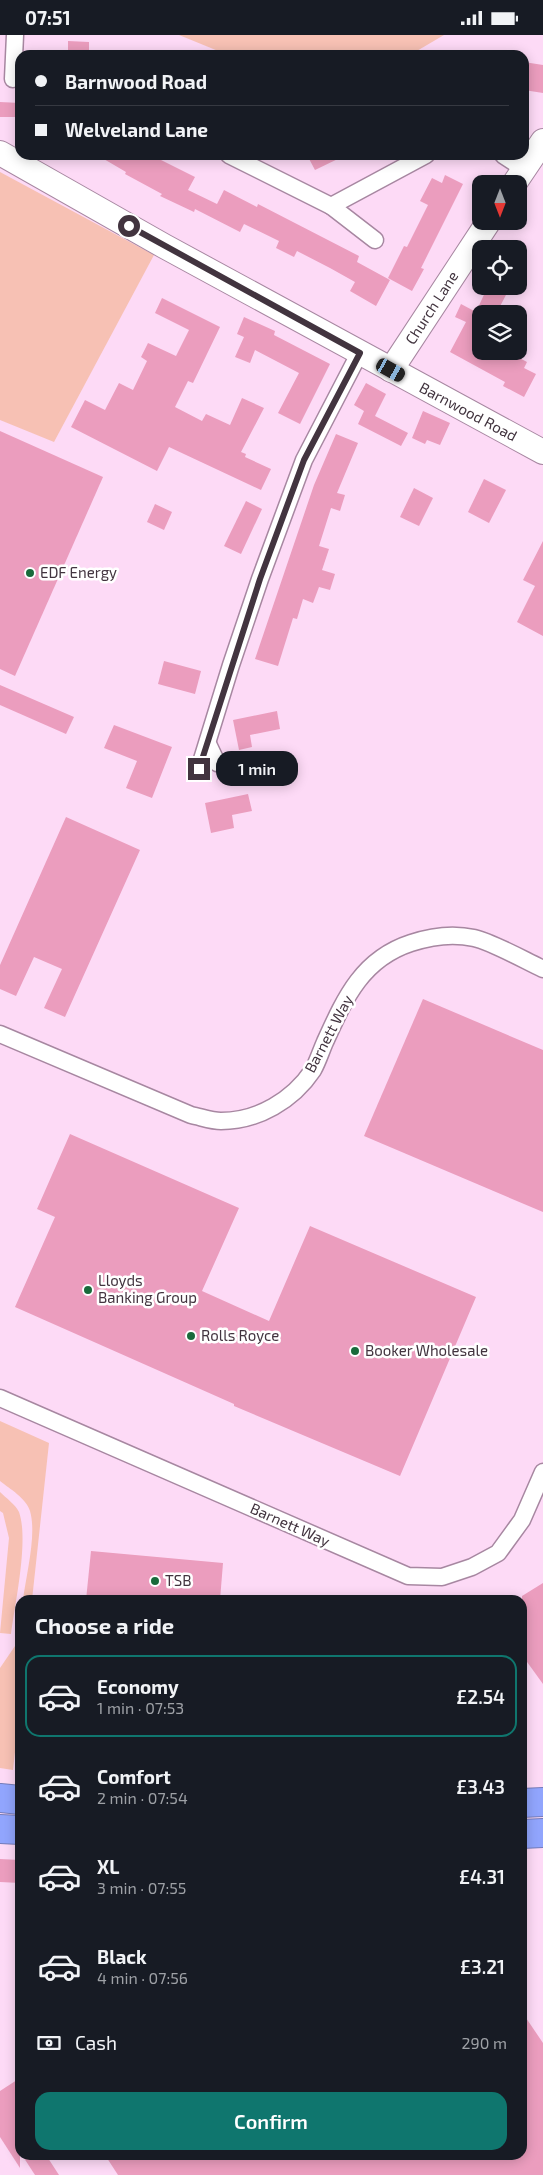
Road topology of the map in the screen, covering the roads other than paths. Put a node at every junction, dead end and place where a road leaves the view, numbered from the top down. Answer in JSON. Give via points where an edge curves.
{"nodes":[{"id":1,"x":15,"y":35,"type":"edge"},
{"id":2,"x":13,"y":79,"type":"dead end"},
{"id":3,"x":543,"y":141,"type":"edge"},
{"id":4,"x":0,"y":153,"type":"edge"},
{"id":5,"x":239,"y":160,"type":"edge"},
{"id":6,"x":417,"y":160,"type":"edge"},
{"id":7,"x":508,"y":160,"type":"edge"},
{"id":8,"x":518,"y":175,"type":"edge"},
{"id":9,"x":520,"y":175,"type":"edge"},
{"id":10,"x":331,"y":206,"type":"junction"},
{"id":11,"x":483,"y":230,"type":"edge"},
{"id":12,"x":375,"y":240,"type":"dead end"},
{"id":13,"x":360,"y":353,"type":"junction"},
{"id":14,"x":391,"y":370,"type":"junction"},
{"id":15,"x":543,"y":452,"type":"edge"},
{"id":16,"x":208,"y":743,"type":"junction"},
{"id":17,"x":217,"y":763,"type":"dead end"},
{"id":18,"x":199,"y":769,"type":"dead end"},
{"id":19,"x":543,"y":969,"type":"edge"},
{"id":20,"x":0,"y":1034,"type":"edge"},
{"id":21,"x":0,"y":1398,"type":"edge"},
{"id":22,"x":543,"y":1472,"type":"edge"},
{"id":23,"x":0,"y":1798,"type":"edge"},
{"id":24,"x":15,"y":1800,"type":"edge"},
{"id":25,"x":543,"y":1802,"type":"edge"},
{"id":26,"x":527,"y":1803,"type":"edge"},
{"id":27,"x":0,"y":1829,"type":"edge"},
{"id":28,"x":15,"y":1830,"type":"edge"},
{"id":29,"x":543,"y":1833,"type":"edge"},
{"id":30,"x":527,"y":1834,"type":"edge"}],
"edges":[{"from":1,"to":2,"type":"street"},
{"from":3,"to":9,"type":"street"},
{"from":4,"to":13,"type":"street","name":"Barnwood Road"},
{"from":5,"to":10,"type":"street"},
{"from":6,"to":10,"type":"street"},
{"from":7,"to":8,"type":"street"},
{"from":10,"to":12,"type":"street"},
{"from":11,"to":14,"type":"street","name":"Church Lane"},
{"from":13,"to":14,"type":"street","name":"Barnwood Road"},
{"from":13,"to":16,"type":"street","via":[[304,460],[260,579]]},
{"from":14,"to":15,"type":"street","name":"Barnwood Road"},
{"from":16,"to":17,"type":"street"},
{"from":16,"to":18,"type":"street"},
{"from":19,"to":20,"type":"street","name":"Barnett Way","via":[[475,938],[427,937],[400,946],[379,957],[360,976],[340,1009],[313,1070],[293,1093],[274,1108],[220,1121],[191,1115]]},
{"from":21,"to":22,"type":"street","name":"Barnett Way","via":[[408,1576],[442,1577],[472,1567],[498,1553],[522,1520]]},
{"from":23,"to":24,"type":"highway"},
{"from":25,"to":26,"type":"highway"},
{"from":27,"to":28,"type":"highway"},
{"from":29,"to":30,"type":"highway"}]}
